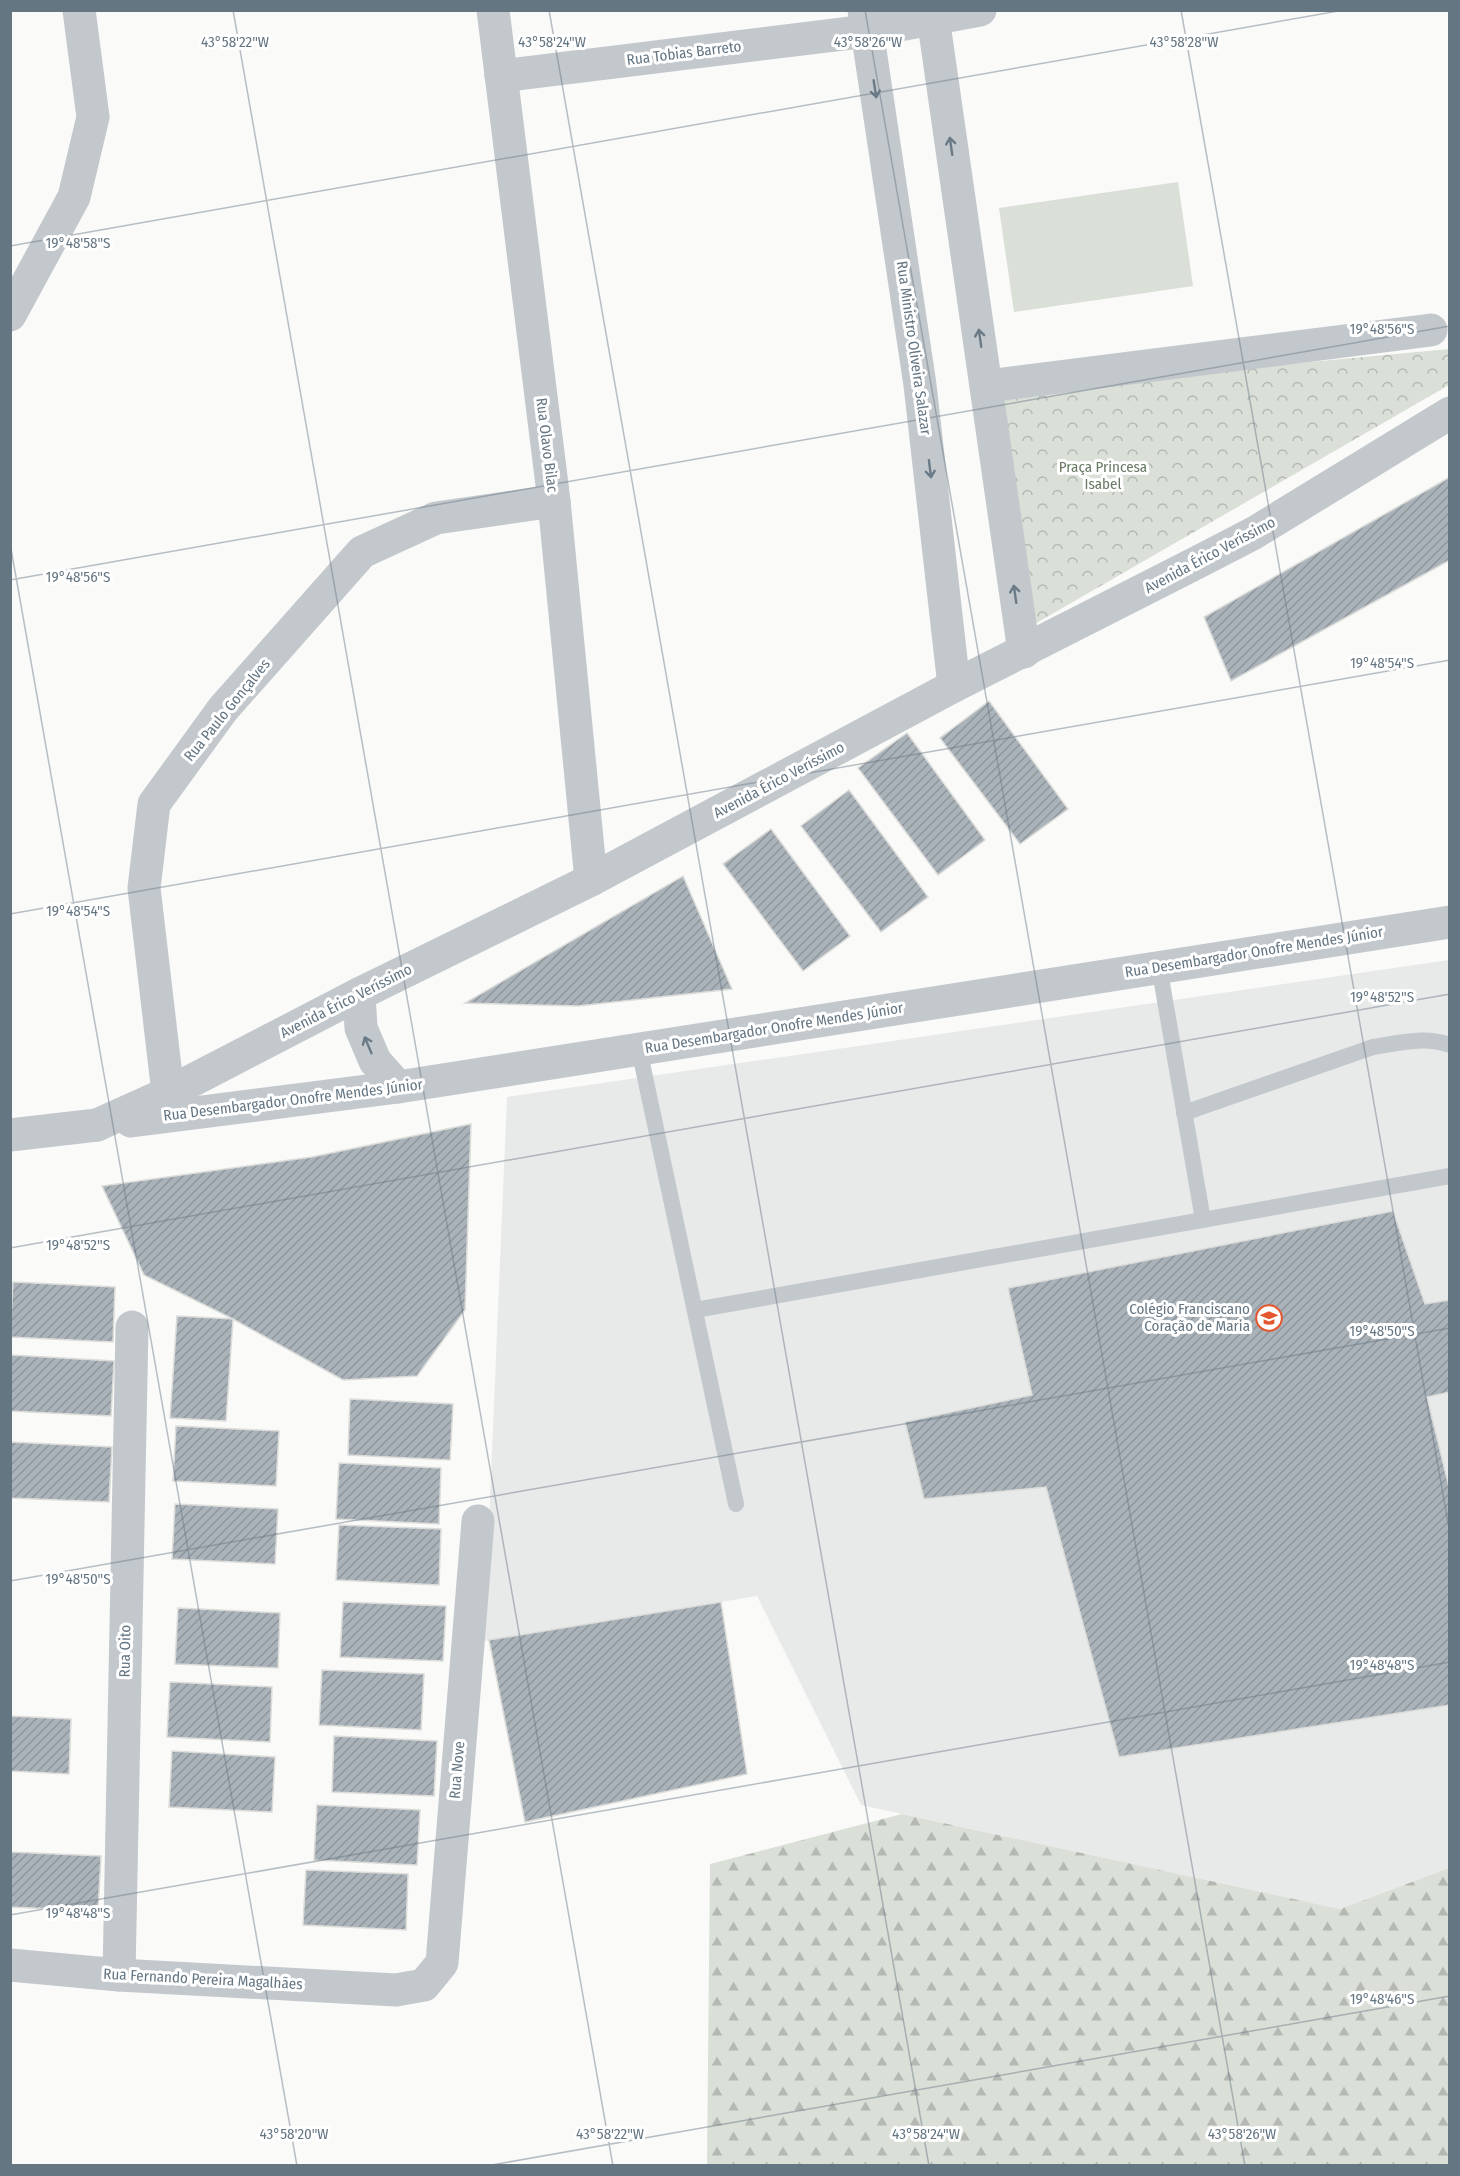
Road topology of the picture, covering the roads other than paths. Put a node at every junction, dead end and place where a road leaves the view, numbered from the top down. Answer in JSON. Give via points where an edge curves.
{"nodes":[{"id":1,"x":79,"y":10,"type":"edge"},
{"id":2,"x":493,"y":10,"type":"edge"},
{"id":3,"x":980,"y":10,"type":"edge"},
{"id":4,"x":932,"y":14,"type":"edge"},
{"id":5,"x":866,"y":21,"type":"edge"},
{"id":6,"x":501,"y":76,"type":"junction"},
{"id":7,"x":10,"y":315,"type":"edge"},
{"id":8,"x":1431,"y":330,"type":"dead end"},
{"id":9,"x":987,"y":386,"type":"junction"},
{"id":10,"x":1449,"y":413,"type":"edge"},
{"id":11,"x":554,"y":501,"type":"junction"},
{"id":12,"x":1024,"y":652,"type":"junction"},
{"id":13,"x":954,"y":686,"type":"junction"},
{"id":14,"x":591,"y":880,"type":"junction"},
{"id":15,"x":1449,"y":922,"type":"edge"},
{"id":16,"x":1159,"y":966,"type":"junction"},
{"id":17,"x":360,"y":994,"type":"junction"},
{"id":18,"x":1449,"y":1045,"type":"edge"},
{"id":19,"x":639,"y":1049,"type":"junction"},
{"id":20,"x":398,"y":1087,"type":"junction"},
{"id":21,"x":168,"y":1093,"type":"junction"},
{"id":22,"x":1184,"y":1113,"type":"junction"},
{"id":23,"x":97,"y":1125,"type":"junction"},
{"id":24,"x":10,"y":1135,"type":"edge"},
{"id":25,"x":1449,"y":1176,"type":"edge"},
{"id":26,"x":1203,"y":1220,"type":"junction"},
{"id":27,"x":694,"y":1310,"type":"junction"},
{"id":28,"x":132,"y":1327,"type":"dead end"},
{"id":29,"x":736,"y":1504,"type":"dead end"},
{"id":30,"x":478,"y":1521,"type":"dead end"},
{"id":31,"x":10,"y":1965,"type":"edge"},
{"id":32,"x":119,"y":1975,"type":"junction"},
{"id":33,"x":396,"y":1990,"type":"joint"}],
"edges":[{"from":1,"to":7,"type":"street","via":[[93,117],[74,196]]},
{"from":2,"to":6,"type":"street","name":"Rua Olavo Bilac"},
{"from":3,"to":4,"type":"street"},
{"from":4,"to":5,"type":"street","name":"Rua Tobias Barreto"},
{"from":9,"to":4,"type":"street","one_way":true},
{"from":5,"to":6,"type":"street","name":"Rua Tobias Barreto"},
{"from":5,"to":13,"type":"street","name":"Rua Ministro Oliveira Salazar","one_way":true,"via":[[920,385]]},
{"from":6,"to":11,"type":"street","name":"Rua Olavo Bilac"},
{"from":8,"to":9,"type":"street"},
{"from":12,"to":9,"type":"street","one_way":true},
{"from":10,"to":12,"type":"street","name":"Avenida Érico Veríssimo","via":[[1254,533]]},
{"from":11,"to":14,"type":"street","name":"Rua Olavo Bilac"},
{"from":11,"to":21,"type":"street","name":"Rua Paulo Gonçalves","via":[[436,518],[362,552],[223,710],[154,804],[144,888]]},
{"from":12,"to":13,"type":"street","name":"Avenida Érico Veríssimo"},
{"from":13,"to":14,"type":"street","name":"Avenida Érico Veríssimo"},
{"from":14,"to":17,"type":"street","name":"Avenida Érico Veríssimo"},
{"from":15,"to":16,"type":"street","name":"Rua Desembargador Onofre Mendes Júnior"},
{"from":16,"to":19,"type":"street","name":"Rua Desembargador Onofre Mendes Júnior"},
{"from":16,"to":22,"type":"lane"},
{"from":20,"to":17,"type":"street","one_way":true,"via":[[375,1061],[361,1028]]},
{"from":17,"to":21,"type":"street","name":"Avenida Érico Veríssimo"},
{"from":18,"to":22,"type":"lane","via":[[1436,1040],[1373,1047]]},
{"from":19,"to":20,"type":"street","name":"Rua Desembargador Onofre Mendes Júnior"},
{"from":19,"to":27,"type":"lane"},
{"from":20,"to":23,"type":"street","name":"Rua Desembargador Onofre Mendes Júnior"},
{"from":21,"to":23,"type":"street","name":"Avenida Érico Veríssimo"},
{"from":22,"to":26,"type":"lane"},
{"from":23,"to":24,"type":"street","name":"Rua Desembargador Onofre Mendes Júnior"},
{"from":25,"to":26,"type":"lane"},
{"from":26,"to":27,"type":"lane"},
{"from":27,"to":29,"type":"lane"},
{"from":28,"to":32,"type":"street","name":"Rua Oito"},
{"from":30,"to":33,"type":"street","name":"Rua Nove","via":[[442,1963],[424,1985]]},
{"from":31,"to":32,"type":"street","name":"Rua Fernando Pereira Magalhães"},
{"from":32,"to":33,"type":"street","name":"Rua Fernando Pereira Magalhães"}]}
